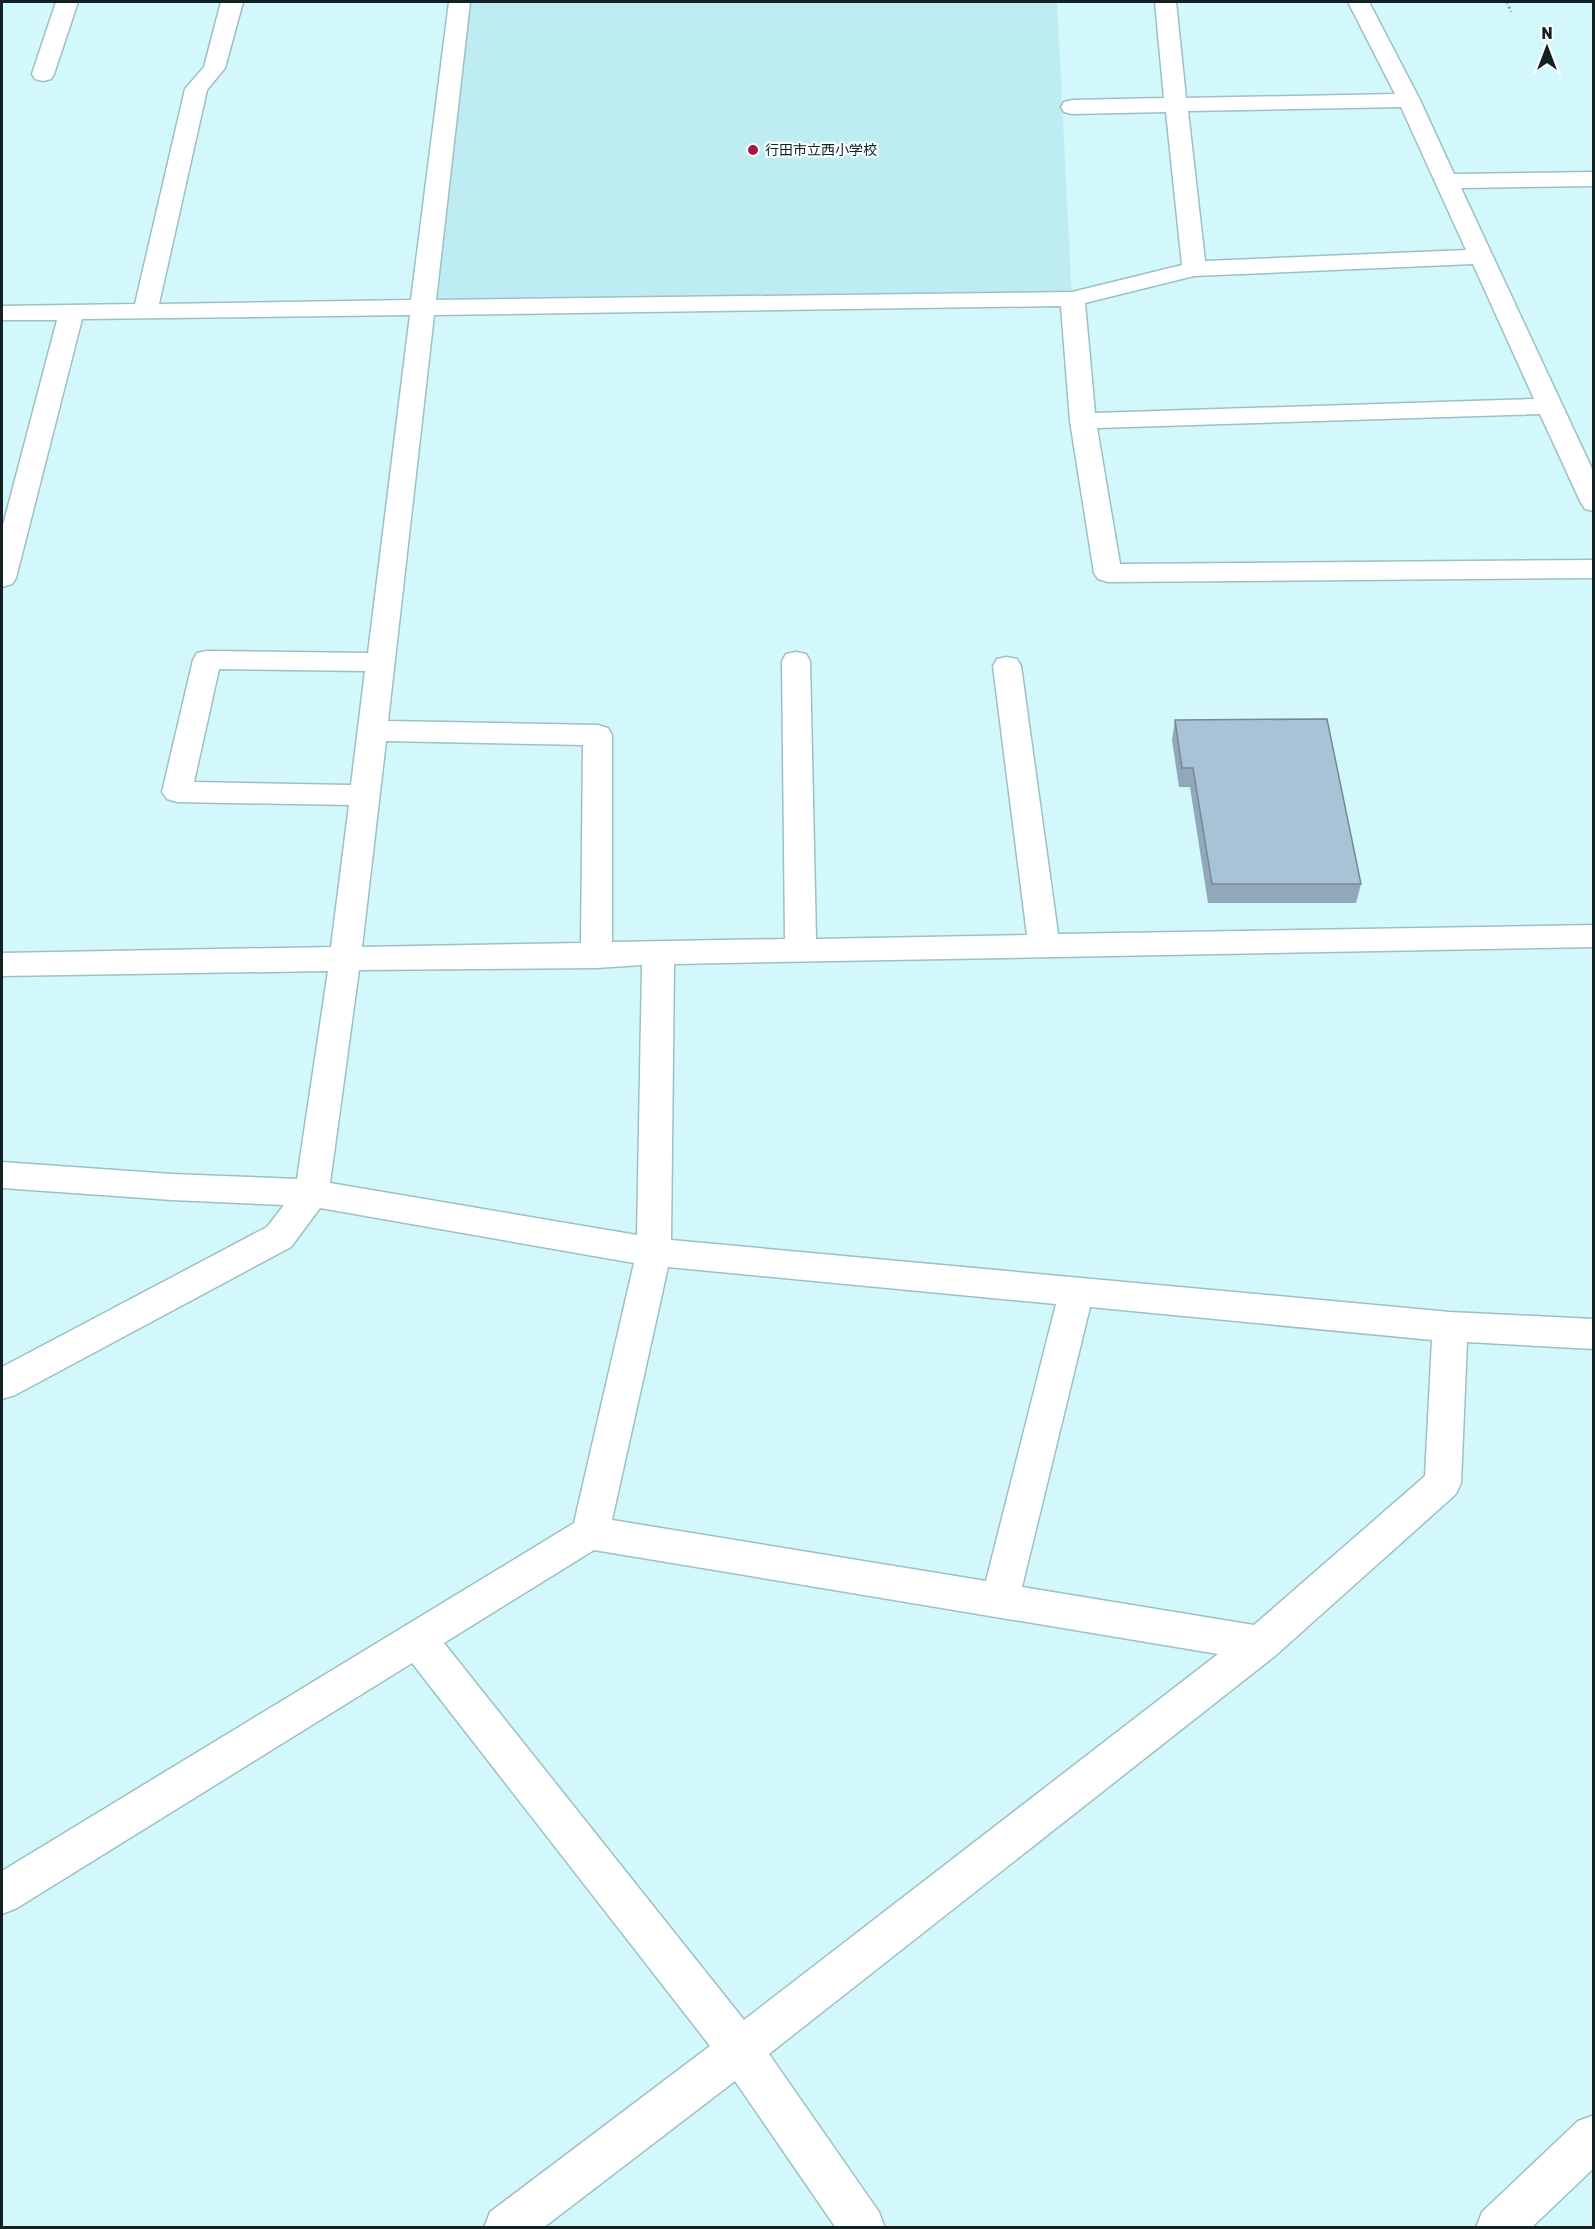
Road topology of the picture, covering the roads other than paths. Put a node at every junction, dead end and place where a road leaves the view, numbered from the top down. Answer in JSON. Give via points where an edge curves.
{"nodes":[{"id":1,"x":67,"y":2,"type":"edge"},
{"id":2,"x":232,"y":2,"type":"edge"},
{"id":3,"x":459,"y":2,"type":"edge"},
{"id":4,"x":1165,"y":2,"type":"edge"},
{"id":5,"x":1359,"y":2,"type":"edge"},
{"id":6,"x":43,"y":74,"type":"dead end"},
{"id":7,"x":1409,"y":100,"type":"junction"},
{"id":8,"x":1177,"y":105,"type":"junction"},
{"id":9,"x":1072,"y":107,"type":"dead end"},
{"id":10,"x":1593,"y":179,"type":"edge"},
{"id":11,"x":1447,"y":181,"type":"junction"},
{"id":12,"x":1480,"y":256,"type":"junction"},
{"id":13,"x":1194,"y":268,"type":"junction"},
{"id":14,"x":1072,"y":299,"type":"junction"},
{"id":15,"x":422,"y":308,"type":"junction"},
{"id":16,"x":145,"y":312,"type":"junction"},
{"id":17,"x":71,"y":313,"type":"junction"},
{"id":18,"x":2,"y":314,"type":"edge"},
{"id":19,"x":1548,"y":406,"type":"junction"},
{"id":20,"x":1083,"y":421,"type":"junction"},
{"id":21,"x":1593,"y":503,"type":"edge"},
{"id":22,"x":1593,"y":569,"type":"edge"},
{"id":23,"x":2,"y":578,"type":"edge"},
{"id":24,"x":796,"y":661,"type":"dead end"},
{"id":25,"x":380,"y":662,"type":"junction"},
{"id":26,"x":1007,"y":666,"type":"dead end"},
{"id":27,"x":372,"y":731,"type":"junction"},
{"id":28,"x":364,"y":795,"type":"junction"},
{"id":29,"x":1593,"y":936,"type":"edge"},
{"id":30,"x":1044,"y":947,"type":"junction"},
{"id":31,"x":801,"y":951,"type":"junction"},
{"id":32,"x":658,"y":954,"type":"junction"},
{"id":33,"x":596,"y":956,"type":"junction"},
{"id":34,"x":345,"y":960,"type":"junction"},
{"id":35,"x":2,"y":965,"type":"edge"},
{"id":36,"x":2,"y":1175,"type":"edge"},
{"id":37,"x":312,"y":1193,"type":"junction"},
{"id":38,"x":654,"y":1252,"type":"junction"},
{"id":39,"x":1077,"y":1291,"type":"junction"},
{"id":40,"x":1450,"y":1328,"type":"junction"},
{"id":41,"x":1593,"y":1334,"type":"edge"},
{"id":42,"x":2,"y":1384,"type":"edge"},
{"id":43,"x":590,"y":1533,"type":"junction"},
{"id":44,"x":1000,"y":1601,"type":"junction"},
{"id":45,"x":417,"y":1639,"type":"junction"},
{"id":46,"x":1261,"y":1644,"type":"junction"},
{"id":47,"x":2,"y":1894,"type":"edge"},
{"id":48,"x":740,"y":2050,"type":"junction"},
{"id":49,"x":1593,"y":2137,"type":"edge"},
{"id":50,"x":506,"y":2228,"type":"edge"},
{"id":51,"x":863,"y":2228,"type":"edge"},
{"id":52,"x":1498,"y":2228,"type":"edge"}],
"edges":[{"from":1,"to":6,"type":"street"},
{"from":2,"to":16,"type":"street","via":[[214,68],[196,89]]},
{"from":3,"to":15,"type":"street"},
{"from":4,"to":8,"type":"street"},
{"from":5,"to":7,"type":"street"},
{"from":7,"to":8,"type":"street"},
{"from":7,"to":11,"type":"street"},
{"from":8,"to":9,"type":"street"},
{"from":8,"to":13,"type":"street"},
{"from":10,"to":11,"type":"street"},
{"from":11,"to":12,"type":"street"},
{"from":12,"to":13,"type":"street"},
{"from":12,"to":19,"type":"street"},
{"from":13,"to":14,"type":"street"},
{"from":14,"to":15,"type":"street"},
{"from":14,"to":20,"type":"street"},
{"from":15,"to":16,"type":"street"},
{"from":15,"to":25,"type":"street"},
{"from":16,"to":17,"type":"street"},
{"from":17,"to":18,"type":"street"},
{"from":17,"to":23,"type":"street"},
{"from":19,"to":20,"type":"street"},
{"from":19,"to":21,"type":"street"},
{"from":20,"to":22,"type":"street","via":[[1107,573]]},
{"from":24,"to":31,"type":"street"},
{"from":25,"to":27,"type":"street"},
{"from":25,"to":28,"type":"street","via":[[207,660],[177,792]]},
{"from":26,"to":30,"type":"street"},
{"from":27,"to":28,"type":"street"},
{"from":27,"to":33,"type":"street","via":[[598,735]]},
{"from":28,"to":34,"type":"street"},
{"from":29,"to":30,"type":"street"},
{"from":30,"to":31,"type":"street"},
{"from":31,"to":32,"type":"street"},
{"from":32,"to":33,"type":"street"},
{"from":32,"to":38,"type":"street"},
{"from":33,"to":34,"type":"street"},
{"from":34,"to":35,"type":"street"},
{"from":34,"to":37,"type":"street"},
{"from":36,"to":37,"type":"street"},
{"from":37,"to":38,"type":"street"},
{"from":37,"to":42,"type":"street","via":[[279,1237]]},
{"from":38,"to":39,"type":"street"},
{"from":38,"to":43,"type":"street"},
{"from":39,"to":40,"type":"street"},
{"from":39,"to":44,"type":"street"},
{"from":40,"to":41,"type":"street"},
{"from":40,"to":46,"type":"street","via":[[1443,1483]]},
{"from":43,"to":44,"type":"street"},
{"from":43,"to":45,"type":"street"},
{"from":44,"to":46,"type":"street"},
{"from":45,"to":47,"type":"street"},
{"from":45,"to":48,"type":"street"},
{"from":46,"to":48,"type":"street"},
{"from":48,"to":50,"type":"street"},
{"from":48,"to":51,"type":"street"},
{"from":49,"to":52,"type":"street"}]}
